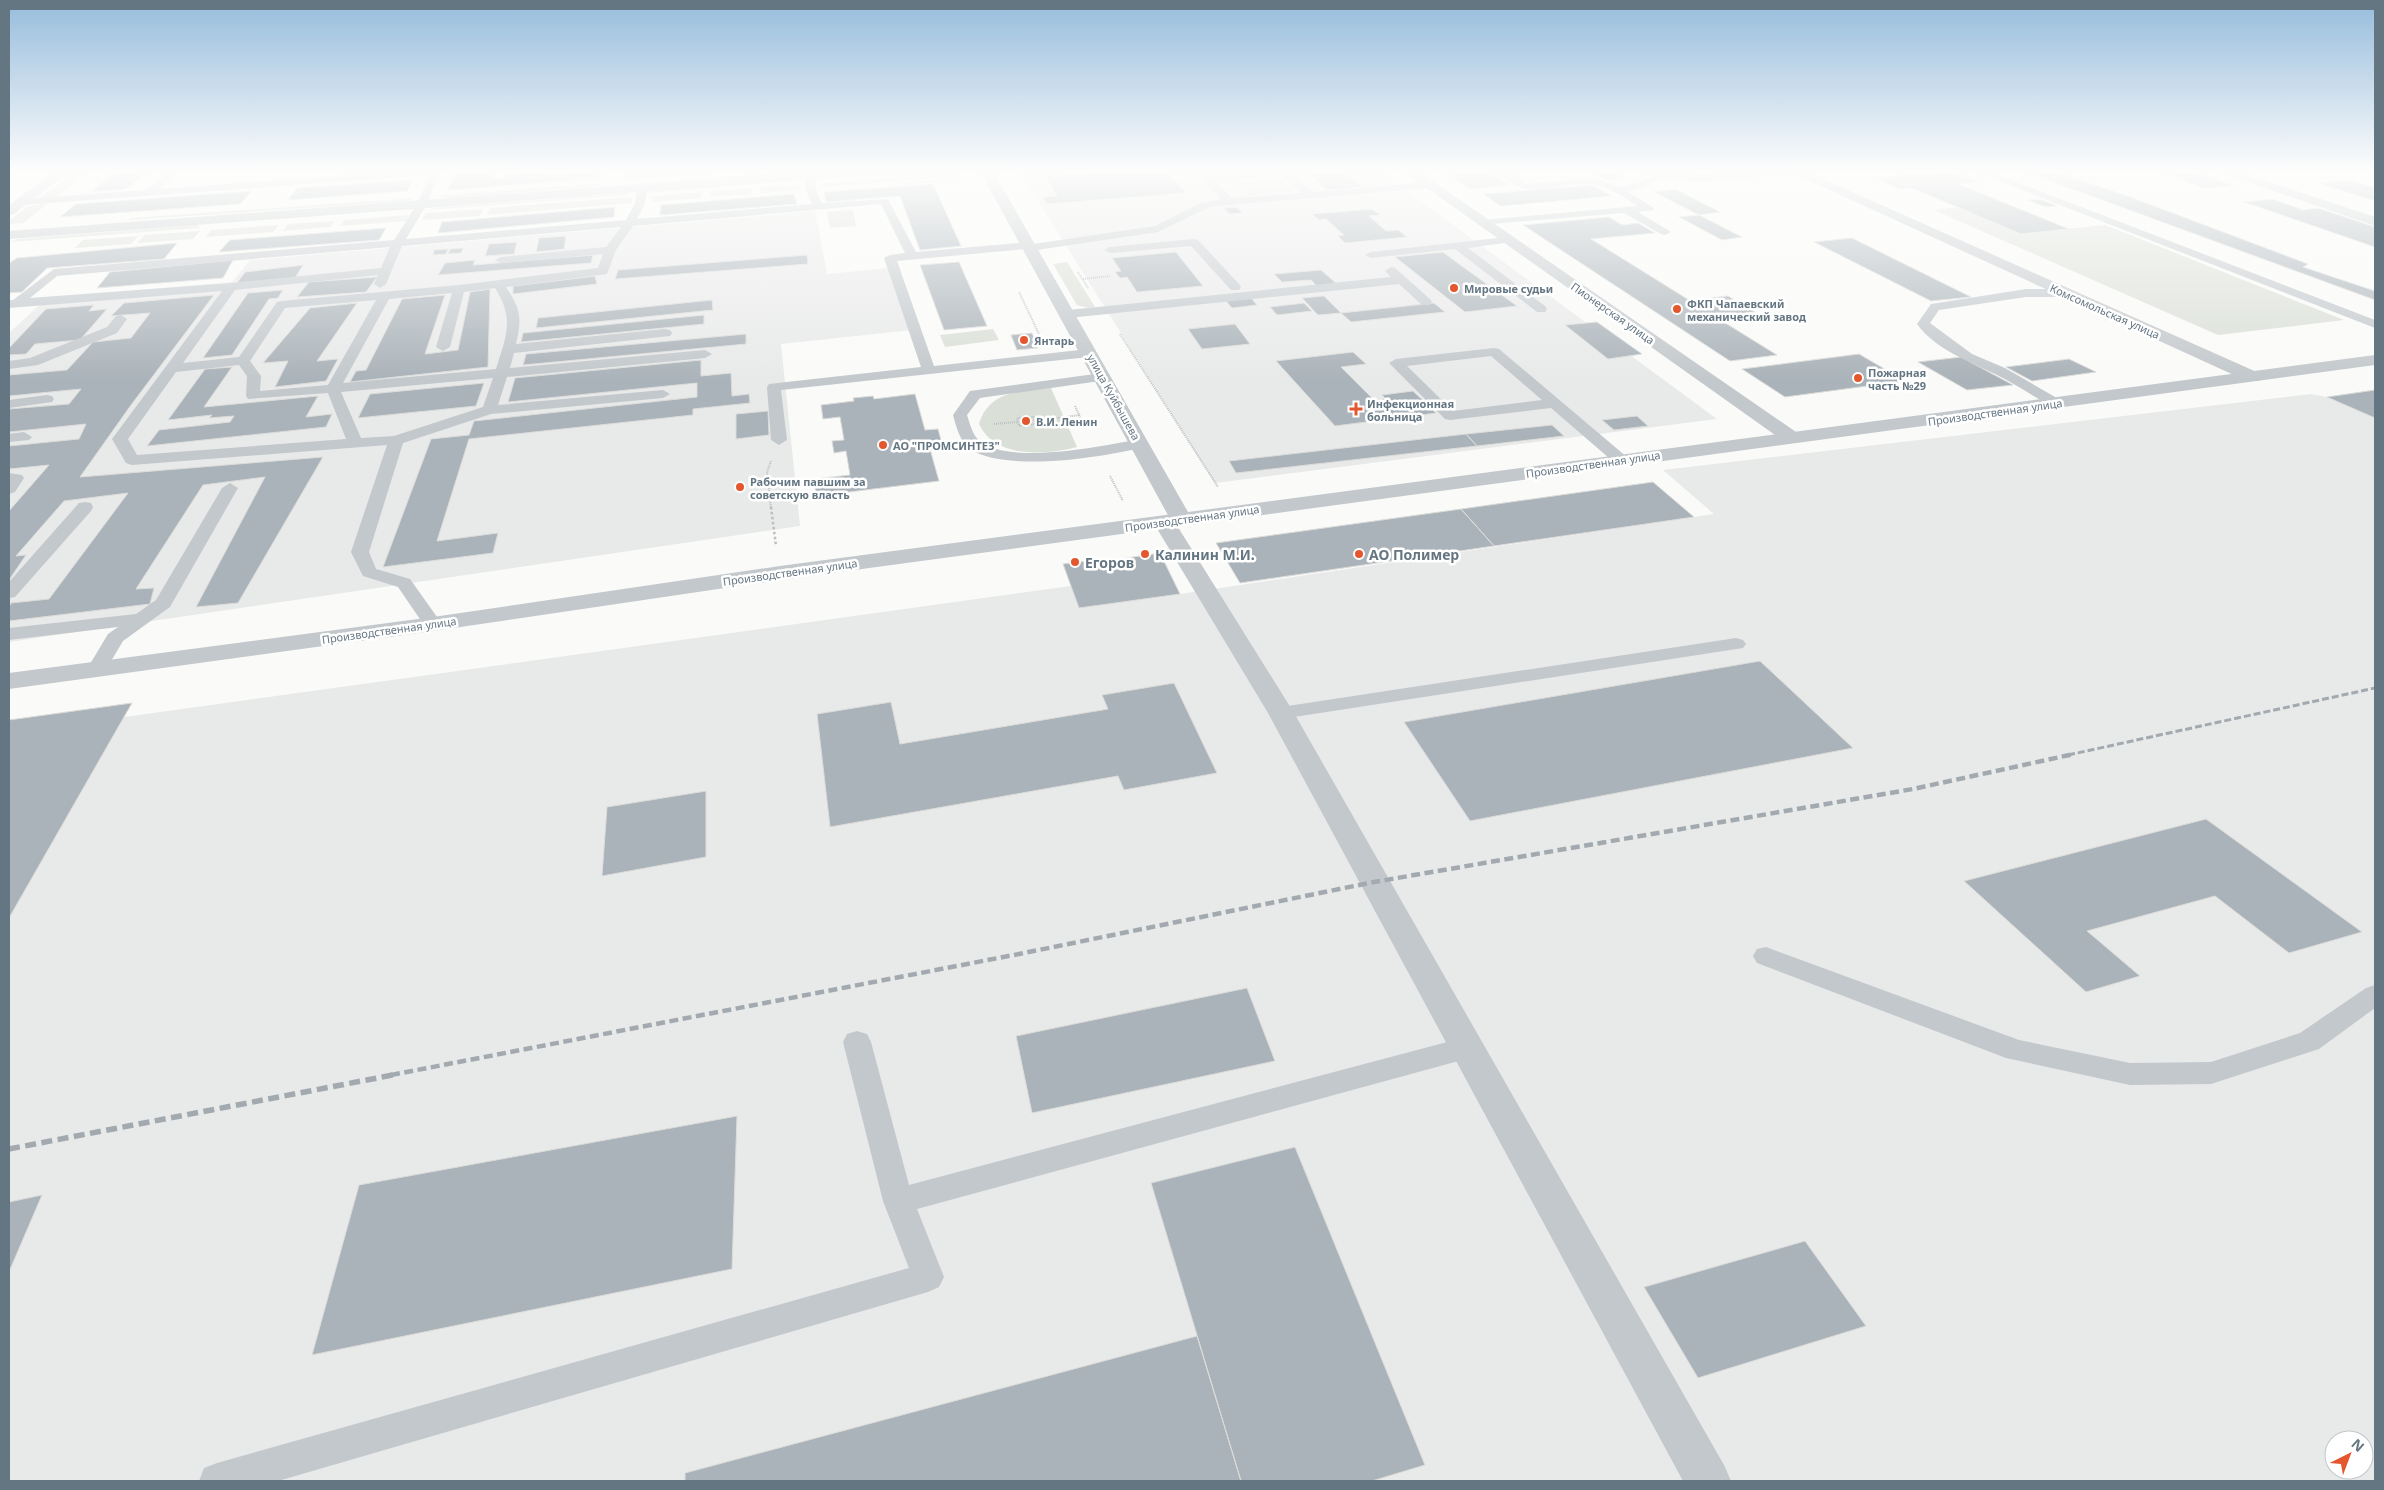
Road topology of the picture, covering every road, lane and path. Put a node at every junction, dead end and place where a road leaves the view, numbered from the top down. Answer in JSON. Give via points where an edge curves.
{"nodes":[{"id":1,"x":1507,"y":240,"type":"edge"},
{"id":2,"x":399,"y":241,"type":"edge"},
{"id":3,"x":434,"y":241,"type":"edge"},
{"id":4,"x":617,"y":241,"type":"edge"},
{"id":5,"x":904,"y":241,"type":"edge"},
{"id":6,"x":1026,"y":241,"type":"edge"},
{"id":7,"x":1088,"y":241,"type":"edge"},
{"id":8,"x":1503,"y":241,"type":"edge"},
{"id":9,"x":1950,"y":241,"type":"edge"},
{"id":10,"x":2158,"y":241,"type":"edge"},
{"id":11,"x":397,"y":244,"type":"junction"},
{"id":12,"x":1457,"y":246,"type":"junction"},
{"id":13,"x":610,"y":250,"type":"junction"},
{"id":14,"x":1031,"y":250,"type":"junction"},
{"id":15,"x":1100,"y":251,"type":"dead end"},
{"id":16,"x":1082,"y":253,"type":"dead end"},
{"id":17,"x":911,"y":254,"type":"junction"},
{"id":18,"x":501,"y":260,"type":"dead end"},
{"id":19,"x":386,"y":271,"type":"junction"},
{"id":20,"x":1118,"y":275,"type":"dead end"},
{"id":21,"x":1082,"y":279,"type":"dead end"},
{"id":22,"x":1402,"y":280,"type":"junction"},
{"id":23,"x":498,"y":285,"type":"junction"},
{"id":24,"x":231,"y":287,"type":"junction"},
{"id":25,"x":1235,"y":287,"type":"dead end"},
{"id":26,"x":459,"y":289,"type":"junction"},
{"id":27,"x":2065,"y":292,"type":"junction"},
{"id":28,"x":379,"y":297,"type":"junction"},
{"id":29,"x":1426,"y":302,"type":"dead end"},
{"id":30,"x":11,"y":306,"type":"edge"},
{"id":31,"x":1104,"y":309,"type":"junction"},
{"id":32,"x":1541,"y":310,"type":"dead end"},
{"id":33,"x":1068,"y":314,"type":"junction"},
{"id":34,"x":121,"y":319,"type":"dead end"},
{"id":35,"x":2375,"y":324,"type":"edge"},
{"id":36,"x":665,"y":333,"type":"dead end"},
{"id":37,"x":443,"y":347,"type":"dead end"},
{"id":38,"x":510,"y":349,"type":"junction"},
{"id":39,"x":705,"y":354,"type":"dead end"},
{"id":40,"x":1089,"y":354,"type":"junction"},
{"id":41,"x":2375,"y":360,"type":"edge"},
{"id":42,"x":243,"y":361,"type":"junction"},
{"id":43,"x":9,"y":365,"type":"edge"},
{"id":44,"x":172,"y":368,"type":"junction"},
{"id":45,"x":929,"y":371,"type":"junction"},
{"id":46,"x":499,"y":375,"type":"junction"},
{"id":47,"x":2253,"y":377,"type":"junction"},
{"id":48,"x":1102,"y":378,"type":"junction"},
{"id":49,"x":333,"y":389,"type":"junction"},
{"id":50,"x":663,"y":394,"type":"dead end"},
{"id":51,"x":47,"y":400,"type":"dead end"},
{"id":52,"x":1554,"y":403,"type":"junction"},
{"id":53,"x":9,"y":404,"type":"edge"},
{"id":54,"x":2057,"y":404,"type":"junction"},
{"id":55,"x":489,"y":410,"type":"junction"},
{"id":56,"x":1046,"y":414,"type":"dead end"},
{"id":57,"x":1080,"y":415,"type":"dead end"},
{"id":58,"x":993,"y":419,"type":"dead end"},
{"id":59,"x":1048,"y":419,"type":"junction"},
{"id":60,"x":1034,"y":421,"type":"junction"},
{"id":61,"x":1050,"y":425,"type":"dead end"},
{"id":62,"x":998,"y":431,"type":"dead end"},
{"id":63,"x":1792,"y":438,"type":"junction"},
{"id":64,"x":396,"y":440,"type":"junction"},
{"id":65,"x":779,"y":440,"type":"joint"},
{"id":66,"x":355,"y":444,"type":"junction"},
{"id":67,"x":1140,"y":444,"type":"junction"},
{"id":68,"x":1622,"y":460,"type":"junction"},
{"id":69,"x":9,"y":478,"type":"edge"},
{"id":70,"x":230,"y":488,"type":"dead end"},
{"id":71,"x":9,"y":489,"type":"edge"},
{"id":72,"x":85,"y":507,"type":"dead end"},
{"id":73,"x":1234,"y":512,"type":"junction"},
{"id":74,"x":1172,"y":520,"type":"junction"},
{"id":75,"x":780,"y":573,"type":"junction"},
{"id":76,"x":9,"y":593,"type":"edge"},
{"id":77,"x":140,"y":619,"type":"junction"},
{"id":78,"x":433,"y":624,"type":"junction"},
{"id":79,"x":9,"y":634,"type":"edge"},
{"id":80,"x":1736,"y":644,"type":"dead end"},
{"id":81,"x":97,"y":669,"type":"junction"},
{"id":82,"x":9,"y":681,"type":"edge"},
{"id":83,"x":1281,"y":713,"type":"junction"},
{"id":84,"x":1766,"y":956,"type":"dead end"},
{"id":85,"x":2375,"y":994,"type":"edge"},
{"id":86,"x":857,"y":1042,"type":"dead end"},
{"id":87,"x":1466,"y":1048,"type":"junction"},
{"id":88,"x":898,"y":1201,"type":"junction"},
{"id":89,"x":217,"y":1481,"type":"edge"},
{"id":90,"x":1708,"y":1481,"type":"edge"}],
"edges":[{"from":1,"to":63,"type":"street","name":"Пионерская улица"},
{"from":2,"to":11,"type":"lane"},
{"from":3,"to":11,"type":"lane"},
{"from":4,"to":13,"type":"lane"},
{"from":5,"to":17,"type":"lane"},
{"from":6,"to":14,"type":"street","name":"улица Куйбышева"},
{"from":7,"to":14,"type":"lane"},
{"from":8,"to":12,"type":"lane"},
{"from":9,"to":27,"type":"street","name":"Комсомольская улица"},
{"from":10,"to":35,"type":"lane"},
{"from":11,"to":19,"type":"lane"},
{"from":11,"to":30,"type":"lane","via":[[54,273]]},
{"from":12,"to":22,"type":"lane","via":[[1371,255]]},
{"from":12,"to":32,"type":"lane"},
{"from":13,"to":18,"type":"lane"},
{"from":13,"to":23,"type":"lane","via":[[603,271]]},
{"from":14,"to":16,"type":"lane"},
{"from":14,"to":17,"type":"lane"},
{"from":14,"to":33,"type":"street","name":"улица Куйбышева"},
{"from":15,"to":25,"type":"lane","via":[[1194,242]]},
{"from":17,"to":45,"type":"lane","via":[[890,258]]},
{"from":19,"to":24,"type":"lane"},
{"from":19,"to":28,"type":"lane"},
{"from":20,"to":21,"type":"path"},
{"from":22,"to":29,"type":"lane"},
{"from":22,"to":31,"type":"lane"},
{"from":23,"to":26,"type":"lane"},
{"from":23,"to":38,"type":"lane","via":[[514,309]]},
{"from":24,"to":30,"type":"lane"},
{"from":24,"to":44,"type":"lane"},
{"from":26,"to":28,"type":"lane"},
{"from":26,"to":37,"type":"lane"},
{"from":27,"to":47,"type":"street","name":"Комсомольская улица"},
{"from":27,"to":54,"type":"lane","via":[[2026,293],[1935,307],[1923,324],[1967,357],[2000,371]]},
{"from":28,"to":42,"type":"lane","via":[[282,305]]},
{"from":28,"to":49,"type":"lane"},
{"from":31,"to":33,"type":"lane"},
{"from":31,"to":73,"type":"path"},
{"from":33,"to":40,"type":"street","name":"улица Куйбышева"},
{"from":34,"to":43,"type":"lane","via":[[112,330],[33,362]]},
{"from":36,"to":38,"type":"lane"},
{"from":38,"to":46,"type":"lane"},
{"from":39,"to":46,"type":"lane"},
{"from":40,"to":45,"type":"lane"},
{"from":40,"to":48,"type":"street","name":"улица Куйбышева"},
{"from":41,"to":47,"type":"street","name":"Производственная улица"},
{"from":42,"to":44,"type":"lane"},
{"from":42,"to":49,"type":"lane","via":[[254,376],[253,396]]},
{"from":44,"to":66,"type":"lane","via":[[120,439],[132,460]]},
{"from":45,"to":65,"type":"lane","via":[[774,387]]},
{"from":46,"to":49,"type":"lane"},
{"from":46,"to":55,"type":"lane"},
{"from":47,"to":54,"type":"street","name":"Производственная улица"},
{"from":48,"to":67,"type":"street","name":"улица Куйбышева"},
{"from":48,"to":67,"type":"lane","via":[[975,394],[960,415],[963,427],[975,446],[998,456],[1041,456]]},
{"from":49,"to":66,"type":"lane"},
{"from":50,"to":55,"type":"lane"},
{"from":51,"to":53,"type":"lane"},
{"from":52,"to":52,"type":"lane","via":[[1450,416],[1396,363],[1494,352]]},
{"from":52,"to":68,"type":"lane"},
{"from":54,"to":63,"type":"street","name":"Производственная улица"},
{"from":55,"to":64,"type":"lane"},
{"from":56,"to":59,"type":"path"},
{"from":57,"to":59,"type":"path"},
{"from":58,"to":62,"type":"path"},
{"from":59,"to":60,"type":"path"},
{"from":59,"to":61,"type":"path"},
{"from":60,"to":60,"type":"path","via":[[1034,417],[1018,418],[1019,426],[1035,424]]},
{"from":63,"to":68,"type":"street","name":"Производственная улица"},
{"from":64,"to":66,"type":"lane"},
{"from":64,"to":78,"type":"lane","via":[[360,552],[369,572],[404,583]]},
{"from":65,"to":75,"type":"path","via":[[767,472]]},
{"from":67,"to":74,"type":"street","name":"улица Куйбышева"},
{"from":68,"to":73,"type":"street","name":"Производственная улица"},
{"from":69,"to":71,"type":"lane","via":[[16,478]]},
{"from":70,"to":77,"type":"lane","via":[[163,603]]},
{"from":72,"to":76,"type":"lane"},
{"from":73,"to":74,"type":"street","name":"Производственная улица"},
{"from":74,"to":75,"type":"street","name":"Производственная улица"},
{"from":74,"to":83,"type":"street","name":"улица Куйбышева"},
{"from":75,"to":78,"type":"street","name":"Производственная улица"},
{"from":77,"to":79,"type":"lane"},
{"from":77,"to":81,"type":"lane","via":[[115,638]]},
{"from":78,"to":81,"type":"street","name":"Производственная улица"},
{"from":80,"to":83,"type":"lane"},
{"from":81,"to":82,"type":"street","name":"Производственная улица"},
{"from":83,"to":87,"type":"street","name":"улица Куйбышева"},
{"from":84,"to":85,"type":"lane","via":[[2016,1050],[2130,1074],[2211,1073],[2309,1041]]},
{"from":86,"to":88,"type":"lane"},
{"from":87,"to":88,"type":"lane"},
{"from":87,"to":90,"type":"street","name":"улица Куйбышева"},
{"from":88,"to":89,"type":"lane","via":[[928,1277]]}]}
